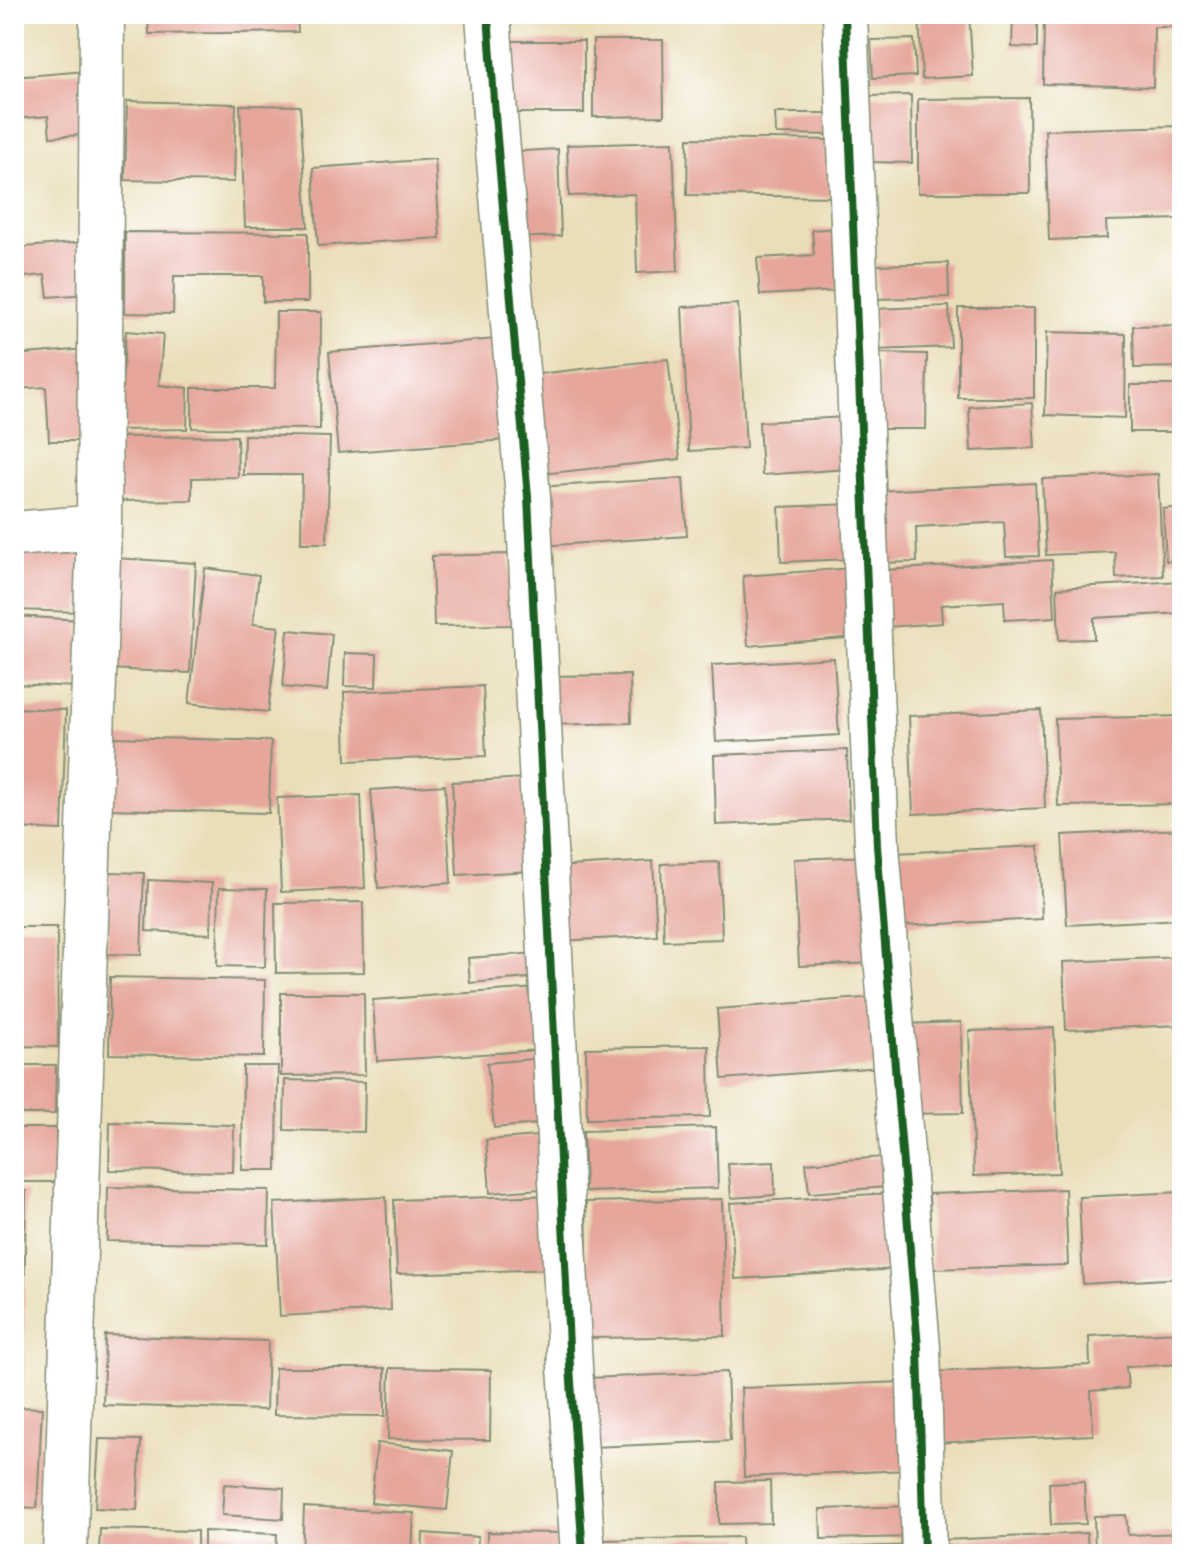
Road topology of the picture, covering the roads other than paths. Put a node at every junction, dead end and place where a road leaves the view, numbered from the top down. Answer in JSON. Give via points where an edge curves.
{"nodes":[{"id":1,"x":102,"y":14,"type":"edge"},
{"id":2,"x":488,"y":14,"type":"edge"},
{"id":3,"x":845,"y":14,"type":"edge"},
{"id":4,"x":99,"y":527,"type":"junction"},
{"id":5,"x":14,"y":534,"type":"edge"},
{"id":6,"x":65,"y":1554,"type":"edge"},
{"id":7,"x":583,"y":1554,"type":"edge"},
{"id":8,"x":924,"y":1554,"type":"edge"}],
"edges":[{"from":1,"to":4,"type":"street"},
{"from":2,"to":7,"type":"street","via":[[528,497]]},
{"from":3,"to":8,"type":"street","via":[[877,846],[918,1348]]},
{"from":4,"to":5,"type":"street"},
{"from":4,"to":6,"type":"street"}]}
